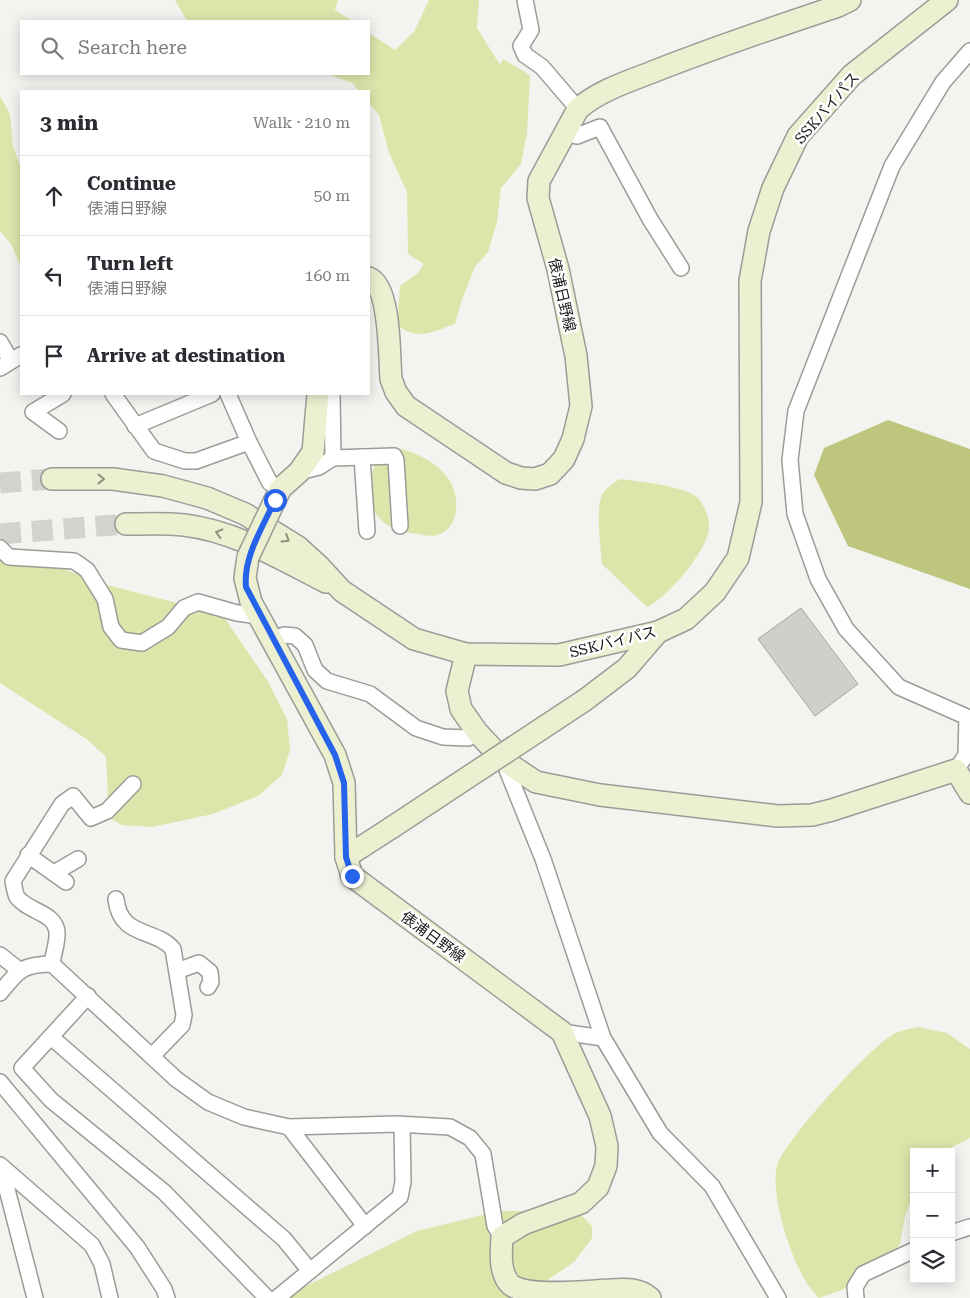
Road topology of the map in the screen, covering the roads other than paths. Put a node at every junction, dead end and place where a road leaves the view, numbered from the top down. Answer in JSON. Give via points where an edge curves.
{"nodes":[{"id":1,"x":525,"y":0,"type":"edge"},
{"id":2,"x":850,"y":0,"type":"edge"},
{"id":3,"x":947,"y":0,"type":"edge"},
{"id":4,"x":970,"y":51,"type":"edge"},
{"id":5,"x":578,"y":109,"type":"junction"},
{"id":6,"x":565,"y":133,"type":"junction"},
{"id":7,"x":681,"y":268,"type":"dead end"},
{"id":8,"x":370,"y":278,"type":"edge"},
{"id":9,"x":0,"y":342,"type":"edge"},
{"id":10,"x":11,"y":361,"type":"edge"},
{"id":11,"x":62,"y":395,"type":"edge"},
{"id":12,"x":114,"y":395,"type":"edge"},
{"id":13,"x":210,"y":395,"type":"edge"},
{"id":14,"x":228,"y":395,"type":"edge"},
{"id":15,"x":318,"y":395,"type":"edge"},
{"id":16,"x":332,"y":395,"type":"edge"},
{"id":17,"x":135,"y":426,"type":"junction"},
{"id":18,"x":59,"y":431,"type":"dead end"},
{"id":19,"x":249,"y":442,"type":"junction"},
{"id":20,"x":362,"y":457,"type":"junction"},
{"id":21,"x":333,"y":458,"type":"junction"},
{"id":22,"x":299,"y":472,"type":"junction"},
{"id":23,"x":52,"y":479,"type":"tunnel mouth"},
{"id":24,"x":278,"y":494,"type":"junction"},
{"id":25,"x":126,"y":524,"type":"tunnel mouth"},
{"id":26,"x":400,"y":526,"type":"dead end"},
{"id":27,"x":367,"y":531,"type":"dead end"},
{"id":28,"x":0,"y":548,"type":"edge"},
{"id":29,"x":342,"y":591,"type":"junction"},
{"id":30,"x":259,"y":616,"type":"junction"},
{"id":31,"x":658,"y":632,"type":"junction"},
{"id":32,"x":273,"y":640,"type":"junction"},
{"id":33,"x":466,"y":654,"type":"junction"},
{"id":34,"x":478,"y":732,"type":"junction"},
{"id":35,"x":503,"y":760,"type":"junction"},
{"id":36,"x":956,"y":770,"type":"junction"},
{"id":37,"x":133,"y":784,"type":"dead end"},
{"id":38,"x":970,"y":793,"type":"edge"},
{"id":39,"x":28,"y":855,"type":"junction"},
{"id":40,"x":346,"y":857,"type":"junction"},
{"id":41,"x":78,"y":859,"type":"dead end"},
{"id":42,"x":54,"y":873,"type":"junction"},
{"id":43,"x":66,"y":882,"type":"dead end"},
{"id":44,"x":116,"y":899,"type":"dead end"},
{"id":45,"x":0,"y":955,"type":"edge"},
{"id":46,"x":52,"y":964,"type":"junction"},
{"id":47,"x":19,"y":970,"type":"junction"},
{"id":48,"x":176,"y":971,"type":"junction"},
{"id":49,"x":208,"y":987,"type":"dead end"},
{"id":50,"x":0,"y":993,"type":"edge"},
{"id":51,"x":88,"y":996,"type":"junction"},
{"id":52,"x":562,"y":1032,"type":"junction"},
{"id":53,"x":51,"y":1037,"type":"junction"},
{"id":54,"x":603,"y":1038,"type":"junction"},
{"id":55,"x":152,"y":1056,"type":"junction"},
{"id":56,"x":0,"y":1082,"type":"edge"},
{"id":57,"x":402,"y":1125,"type":"junction"},
{"id":58,"x":289,"y":1128,"type":"junction"},
{"id":59,"x":0,"y":1165,"type":"edge"},
{"id":60,"x":365,"y":1226,"type":"junction"},
{"id":61,"x":970,"y":1227,"type":"edge"},
{"id":62,"x":955,"y":1232,"type":"edge"},
{"id":63,"x":502,"y":1237,"type":"junction"},
{"id":64,"x":910,"y":1252,"type":"edge"},
{"id":65,"x":310,"y":1271,"type":"junction"},
{"id":66,"x":35,"y":1298,"type":"edge"},
{"id":67,"x":110,"y":1298,"type":"edge"},
{"id":68,"x":166,"y":1298,"type":"edge"},
{"id":69,"x":267,"y":1298,"type":"edge"},
{"id":70,"x":277,"y":1298,"type":"edge"},
{"id":71,"x":650,"y":1298,"type":"edge"},
{"id":72,"x":778,"y":1298,"type":"edge"},
{"id":73,"x":856,"y":1298,"type":"edge"}],
"edges":[{"from":1,"to":5,"type":"street","via":[[531,30],[521,46],[525,55],[542,67]]},
{"from":2,"to":5,"type":"street","name":"俵浦日野線","via":[[622,84],[587,101]]},
{"from":3,"to":31,"type":"street","name":"SSKバイパス","via":[[852,74],[798,136],[772,188],[759,231],[750,281],[751,502],[738,558],[715,592],[686,619]]},
{"from":4,"to":36,"type":"street","via":[[943,82],[892,166],[796,411],[790,460],[795,514],[818,579],[846,629],[899,687],[967,717],[966,755]]},
{"from":5,"to":6,"type":"street","name":"俵浦日野線"},
{"from":6,"to":7,"type":"street","via":[[577,136],[600,126],[650,219]]},
{"from":6,"to":8,"type":"street","name":"俵浦日野線","via":[[539,181],[538,198],[558,269],[576,356],[581,406],[564,459],[550,474],[535,479],[506,473],[406,406],[391,379],[382,293]]},
{"from":9,"to":10,"type":"street"},
{"from":11,"to":18,"type":"street","via":[[33,412]]},
{"from":12,"to":17,"type":"street"},
{"from":13,"to":17,"type":"street"},
{"from":14,"to":19,"type":"street"},
{"from":15,"to":22,"type":"street","name":"俵浦日野線","via":[[313,452]]},
{"from":16,"to":21,"type":"street"},
{"from":17,"to":19,"type":"street","via":[[154,451],[185,461],[196,461]]},
{"from":19,"to":24,"type":"street"},
{"from":20,"to":21,"type":"street"},
{"from":20,"to":26,"type":"street","via":[[394,456]]},
{"from":20,"to":27,"type":"street"},
{"from":21,"to":22,"type":"street","via":[[319,467]]},
{"from":22,"to":24,"type":"street","name":"俵浦日野線"},
{"from":23,"to":29,"type":"street","name":"SSKバイパス","one_way":true,"via":[[113,479],[163,486],[207,498],[245,514],[298,547]]},
{"from":24,"to":30,"type":"street","name":"俵浦日野線","bridge":true,"via":[[248,558],[246,587]]},
{"from":29,"to":25,"type":"street","one_way":true,"via":[[278,556],[223,533],[184,525]]},
{"from":28,"to":30,"type":"street","via":[[8,557],[74,561],[88,570],[105,599],[111,627],[121,640],[142,643],[157,636],[184,608],[198,602]]},
{"from":29,"to":33,"type":"street","name":"SSKバイパス","via":[[414,639]]},
{"from":30,"to":32,"type":"street","name":"俵浦日野線"},
{"from":31,"to":33,"type":"street","name":"SSKバイパス","via":[[559,655]]},
{"from":31,"to":40,"type":"street","bridge":true,"via":[[627,668],[585,700]]},
{"from":32,"to":34,"type":"street","via":[[284,635],[295,636],[305,645],[315,670],[327,681],[370,694],[416,728],[443,737],[468,738]]},
{"from":32,"to":40,"type":"street","name":"俵浦日野線","via":[[335,755],[344,783]]},
{"from":33,"to":34,"type":"street","via":[[457,691],[462,709]]},
{"from":34,"to":35,"type":"street"},
{"from":35,"to":36,"type":"street","via":[[536,782],[573,790],[778,816],[812,815],[832,810]]},
{"from":35,"to":54,"type":"street","via":[[543,859]]},
{"from":36,"to":38,"type":"street"},
{"from":37,"to":39,"type":"street","via":[[116,791],[107,811],[91,818],[72,796],[62,804]]},
{"from":39,"to":42,"type":"street"},
{"from":39,"to":46,"type":"street","via":[[13,882],[17,896],[31,909],[52,919],[56,926]]},
{"from":40,"to":52,"type":"street","name":"俵浦日野線","via":[[352,876],[366,888]]},
{"from":41,"to":42,"type":"street"},
{"from":42,"to":43,"type":"street"},
{"from":44,"to":48,"type":"street","via":[[122,918],[138,932],[167,942],[173,949]]},
{"from":45,"to":47,"type":"street"},
{"from":46,"to":47,"type":"street","via":[[29,965]]},
{"from":46,"to":51,"type":"street"},
{"from":47,"to":50,"type":"street"},
{"from":48,"to":49,"type":"street","via":[[199,963],[210,972]]},
{"from":48,"to":55,"type":"street","via":[[175,998],[184,1015],[182,1025]]},
{"from":51,"to":53,"type":"street"},
{"from":51,"to":55,"type":"street"},
{"from":52,"to":54,"type":"street"},
{"from":52,"to":63,"type":"street","name":"俵浦日野線","via":[[600,1116],[607,1146],[606,1166],[598,1188],[580,1203],[523,1224]]},
{"from":53,"to":65,"type":"street","via":[[284,1239]]},
{"from":53,"to":69,"type":"street","via":[[22,1068],[51,1100],[164,1192]]},
{"from":54,"to":72,"type":"street","via":[[660,1133],[712,1186]]},
{"from":55,"to":58,"type":"street","via":[[176,1079],[208,1102],[244,1117]]},
{"from":56,"to":68,"type":"street","via":[[136,1247],[164,1289]]},
{"from":57,"to":58,"type":"street"},
{"from":57,"to":60,"type":"street","via":[[403,1182],[400,1197]]},
{"from":57,"to":63,"type":"street","via":[[450,1127],[470,1138],[483,1154],[495,1226]]},
{"from":58,"to":60,"type":"street"},
{"from":59,"to":66,"type":"street"},
{"from":59,"to":67,"type":"street","via":[[92,1245],[102,1264]]},
{"from":60,"to":65,"type":"street"},
{"from":61,"to":62,"type":"street"},
{"from":63,"to":71,"type":"street","via":[[502,1269],[510,1284],[522,1291],[627,1289],[644,1292]]},
{"from":64,"to":73,"type":"street","via":[[863,1274],[855,1287]]},
{"from":65,"to":70,"type":"street"}]}
